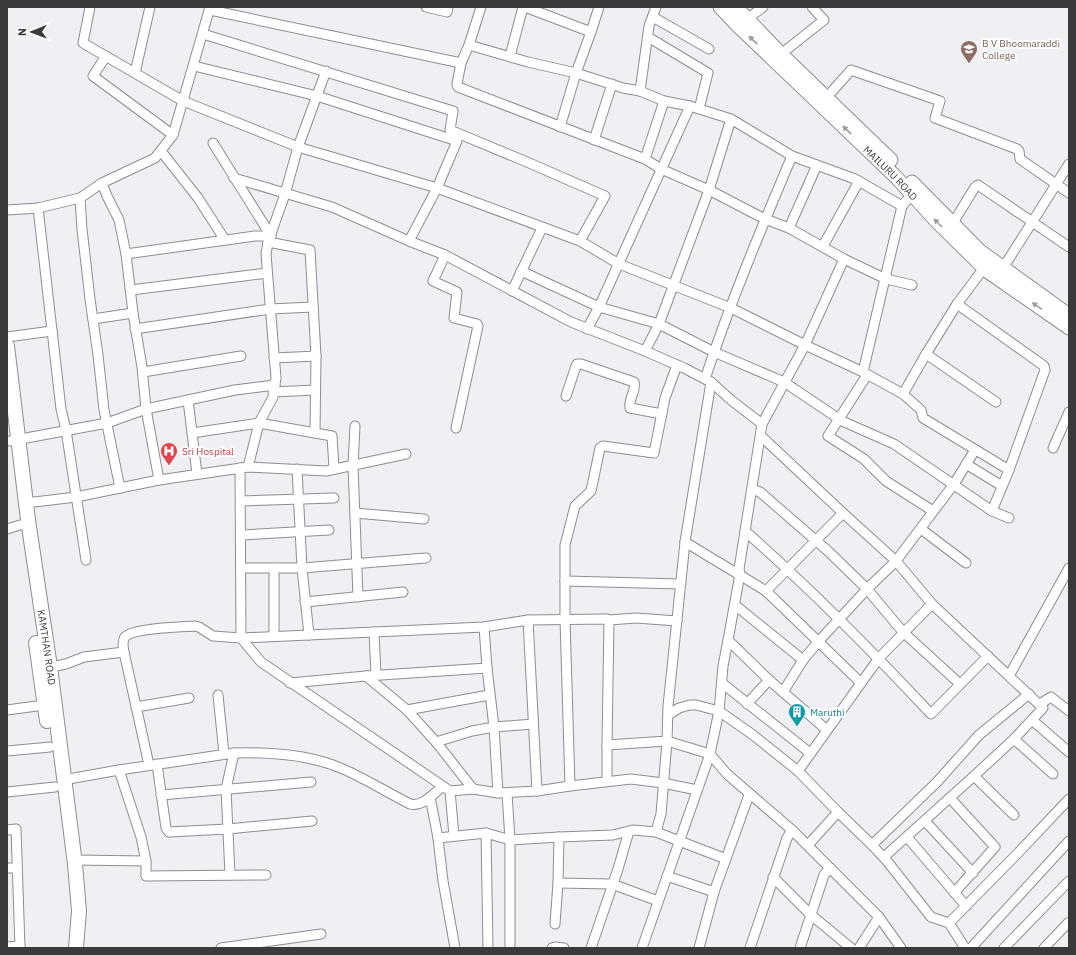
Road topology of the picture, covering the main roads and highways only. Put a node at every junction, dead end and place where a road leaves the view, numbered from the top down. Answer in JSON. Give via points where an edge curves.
{"nodes":[{"id":1,"x":7,"y":347,"type":"edge"},
{"id":2,"x":7,"y":419,"type":"edge"},
{"id":3,"x":14,"y":440,"type":"junction"},
{"id":4,"x":13,"y":527,"type":"edge"},
{"id":5,"x":44,"y":668,"type":"junction"},
{"id":6,"x":58,"y":777,"type":"junction"},
{"id":7,"x":68,"y":948,"type":"edge"},
{"id":8,"x":76,"y":948,"type":"edge"}],
"edges":[{"from":1,"to":3,"type":"main road","name":"KAMTHAN ROAD"},
{"from":2,"to":3,"type":"main road","name":"KAMTHAN ROAD"},
{"from":3,"to":4,"type":"main road","name":"KAMTHAN ROAD"},
{"from":3,"to":5,"type":"main road","name":"KAMTHAN ROAD","via":[[26,503]]},
{"from":4,"to":5,"type":"main road","name":"KAMTHAN ROAD"},
{"from":5,"to":6,"type":"main road","name":"KAMTHAN ROAD"},
{"from":5,"to":6,"type":"main road","name":"KAMTHAN ROAD","via":[[44,705],[50,747]]},
{"from":6,"to":7,"type":"main road","name":"KAMTHAN ROAD","via":[[71,918]]},
{"from":6,"to":8,"type":"main road","name":"KAMTHAN ROAD","via":[[75,860],[80,911]]}]}
